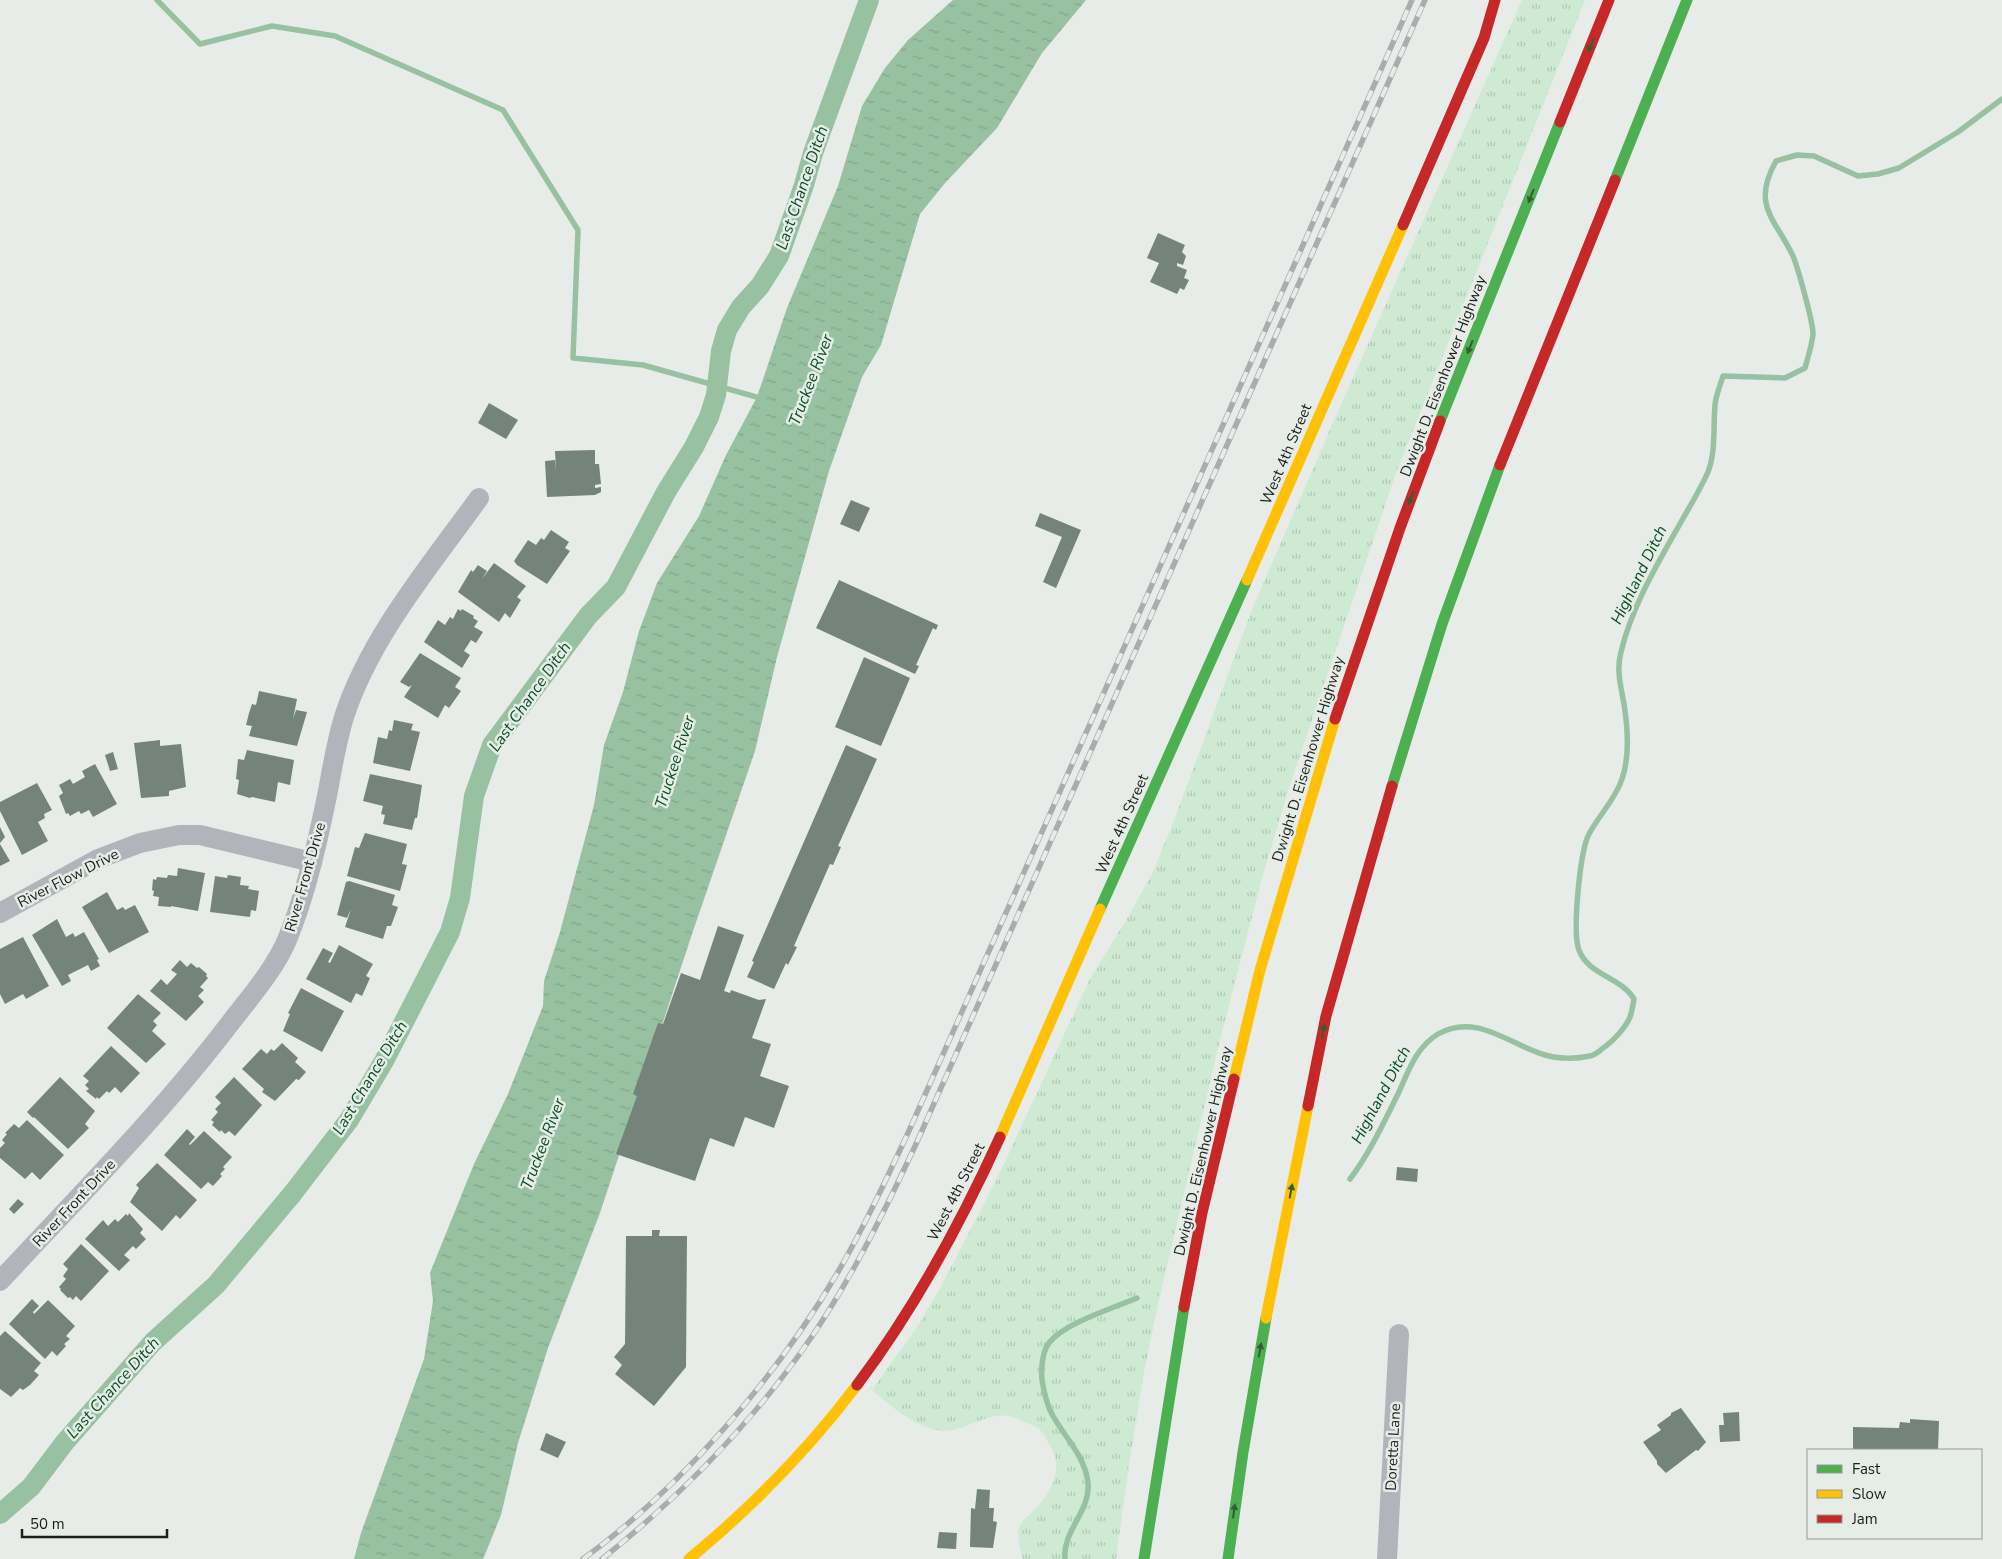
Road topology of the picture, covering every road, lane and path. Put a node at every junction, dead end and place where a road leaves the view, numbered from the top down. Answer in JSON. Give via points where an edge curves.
{"nodes":[{"id":1,"x":1495,"y":0,"type":"edge"},
{"id":2,"x":1506,"y":0,"type":"edge"},
{"id":3,"x":1609,"y":0,"type":"edge"},
{"id":4,"x":1687,"y":0,"type":"edge"},
{"id":5,"x":1484,"y":38,"type":"junction"},
{"id":6,"x":479,"y":498,"type":"dead end"},
{"id":7,"x":312,"y":862,"type":"junction"},
{"id":8,"x":0,"y":913,"type":"edge"},
{"id":9,"x":0,"y":1282,"type":"edge"},
{"id":10,"x":1399,"y":1334,"type":"dead end"},
{"id":11,"x":689,"y":1559,"type":"edge"},
{"id":12,"x":1144,"y":1559,"type":"edge"},
{"id":13,"x":1228,"y":1559,"type":"edge"},
{"id":14,"x":1387,"y":1559,"type":"edge"}],
"edges":[{"from":1,"to":5,"type":"main road","name":"West 4th Street"},
{"from":2,"to":5,"type":"main road","name":"West 4th Street"},
{"from":3,"to":12,"type":"main road","name":"Dwight D. Eisenhower Highway","one_way":true,"via":[[1400,528],[1345,687],[1302,826],[1260,970],[1202,1213]]},
{"from":13,"to":4,"type":"main road","one_way":true,"via":[[1272,1284],[1326,1016],[1386,804],[1442,624],[1494,479]]},
{"from":5,"to":11,"type":"main road","name":"West 4th Street","via":[[981,1180],[943,1253],[906,1316],[842,1405],[767,1491]]},
{"from":6,"to":7,"type":"street","name":"River Front Drive","via":[[390,623],[361,674],[344,718]]},
{"from":7,"to":8,"type":"street","name":"River Flow Drive","via":[[200,835],[179,834],[140,843],[98,859]]},
{"from":7,"to":9,"type":"street","name":"River Front Drive","via":[[286,942],[263,980],[182,1084]]},
{"from":10,"to":14,"type":"street","name":"Doretta Lane"}]}
